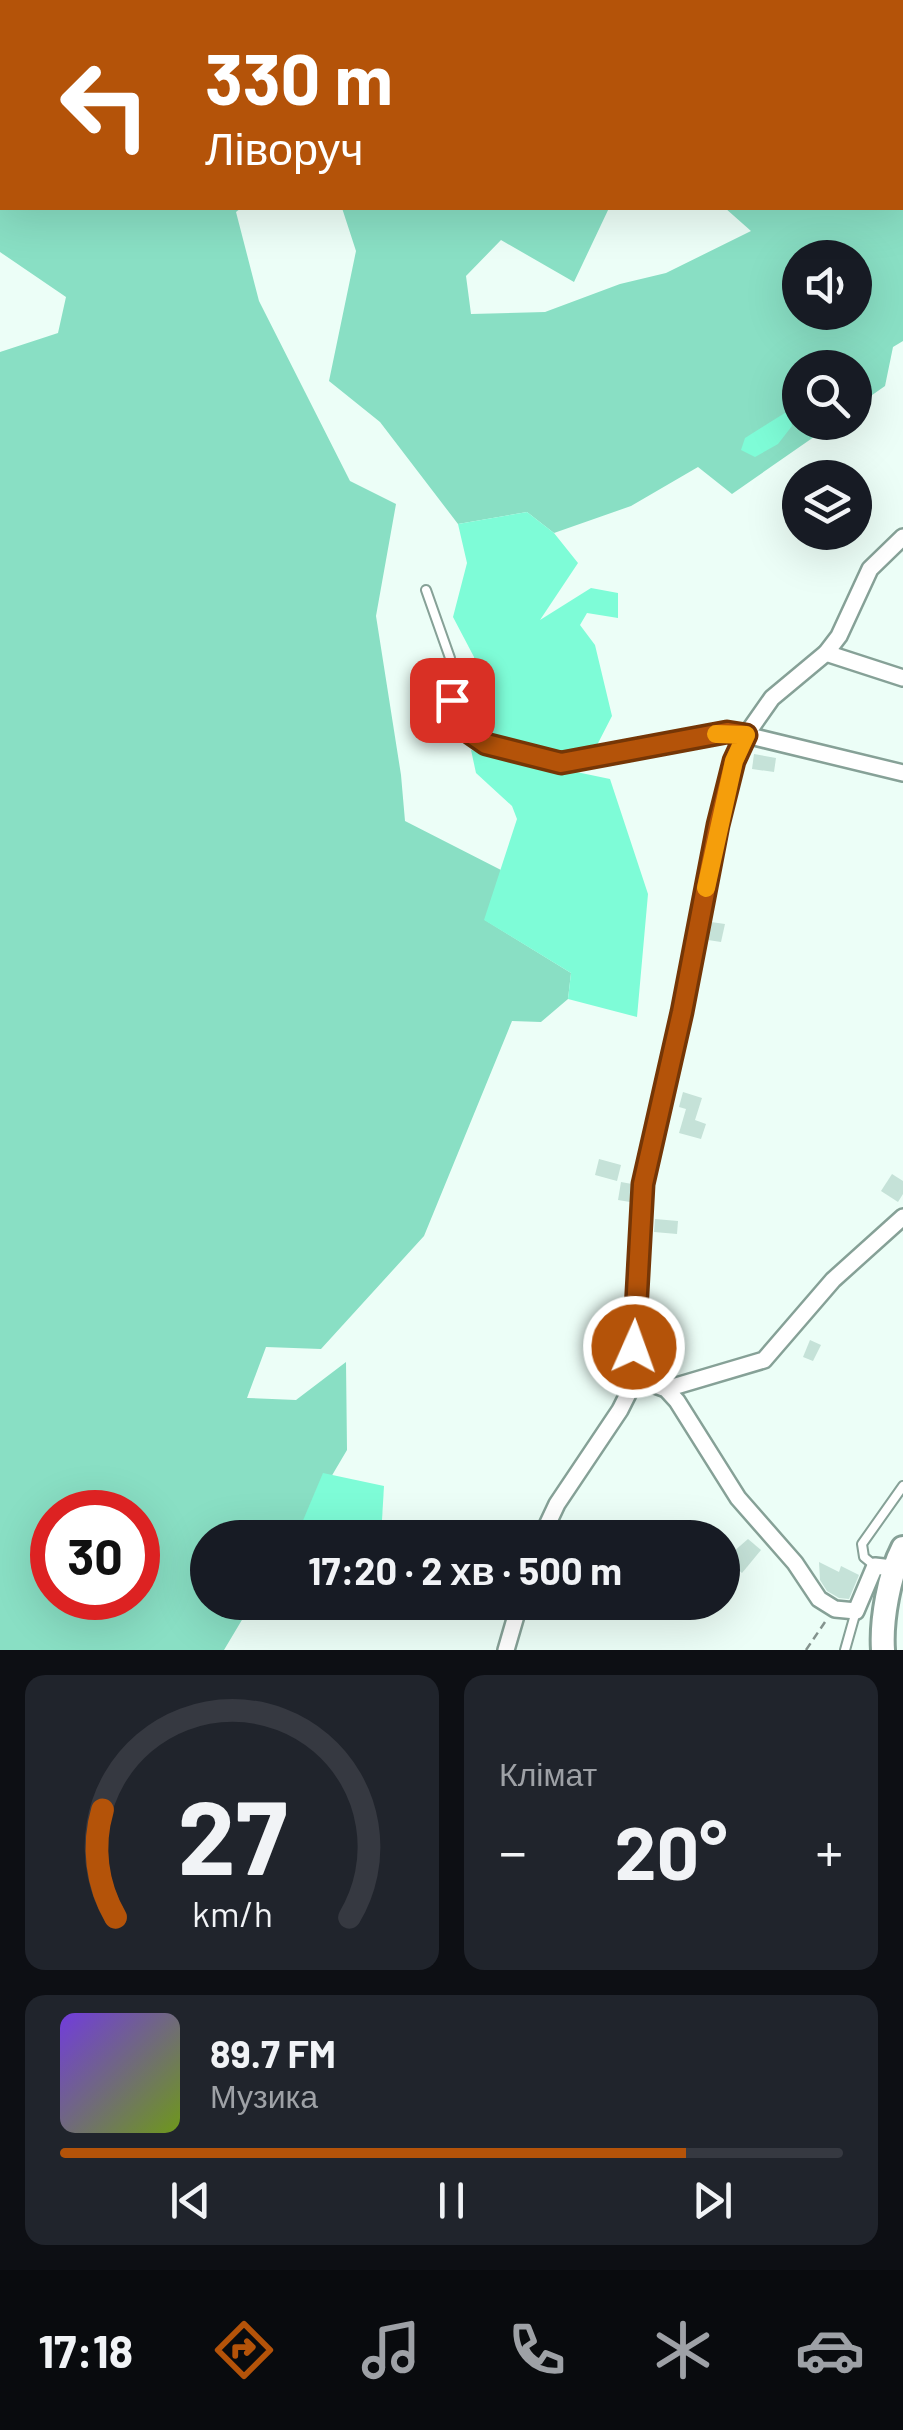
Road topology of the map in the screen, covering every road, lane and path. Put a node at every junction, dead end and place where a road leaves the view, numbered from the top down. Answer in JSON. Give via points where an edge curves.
{"nodes":[{"id":1,"x":903,"y":537,"type":"edge"},
{"id":2,"x":426,"y":590,"type":"dead end"},
{"id":3,"x":826,"y":653,"type":"junction"},
{"id":4,"x":903,"y":678,"type":"edge"},
{"id":5,"x":746,"y":735,"type":"junction"},
{"id":6,"x":903,"y":773,"type":"edge"},
{"id":7,"x":903,"y":1217,"type":"edge"},
{"id":8,"x":636,"y":1378,"type":"junction"},
{"id":9,"x":666,"y":1388,"type":"junction"},
{"id":10,"x":903,"y":1486,"type":"edge"},
{"id":11,"x":549,"y":1520,"type":"edge"},
{"id":12,"x":893,"y":1568,"type":"edge"},
{"id":13,"x":835,"y":1609,"type":"junction"},
{"id":14,"x":856,"y":1611,"type":"junction"},
{"id":15,"x":515,"y":1620,"type":"edge"},
{"id":16,"x":506,"y":1650,"type":"edge"},
{"id":17,"x":806,"y":1650,"type":"edge"},
{"id":18,"x":845,"y":1650,"type":"edge"},
{"id":19,"x":883,"y":1650,"type":"edge"}],
"edges":[{"from":1,"to":3,"type":"street","via":[[870,569]]},
{"from":2,"to":5,"type":"lane","via":[[450,658],[460,726],[486,744],[561,763],[727,732]]},
{"from":3,"to":4,"type":"street"},
{"from":3,"to":5,"type":"street","via":[[772,698]]},
{"from":5,"to":6,"type":"street"},
{"from":5,"to":8,"type":"street","via":[[718,825],[643,1184]]},
{"from":7,"to":9,"type":"street","via":[[833,1280],[764,1360]]},
{"from":8,"to":9,"type":"street"},
{"from":8,"to":11,"type":"street"},
{"from":9,"to":13,"type":"street","via":[[738,1498],[819,1599]]},
{"from":10,"to":12,"type":"lane","via":[[862,1544],[864,1557]]},
{"from":12,"to":14,"type":"street"},
{"from":12,"to":19,"type":"street"},
{"from":13,"to":14,"type":"street"},
{"from":13,"to":17,"type":"path"},
{"from":14,"to":18,"type":"lane"},
{"from":15,"to":16,"type":"street"}]}
